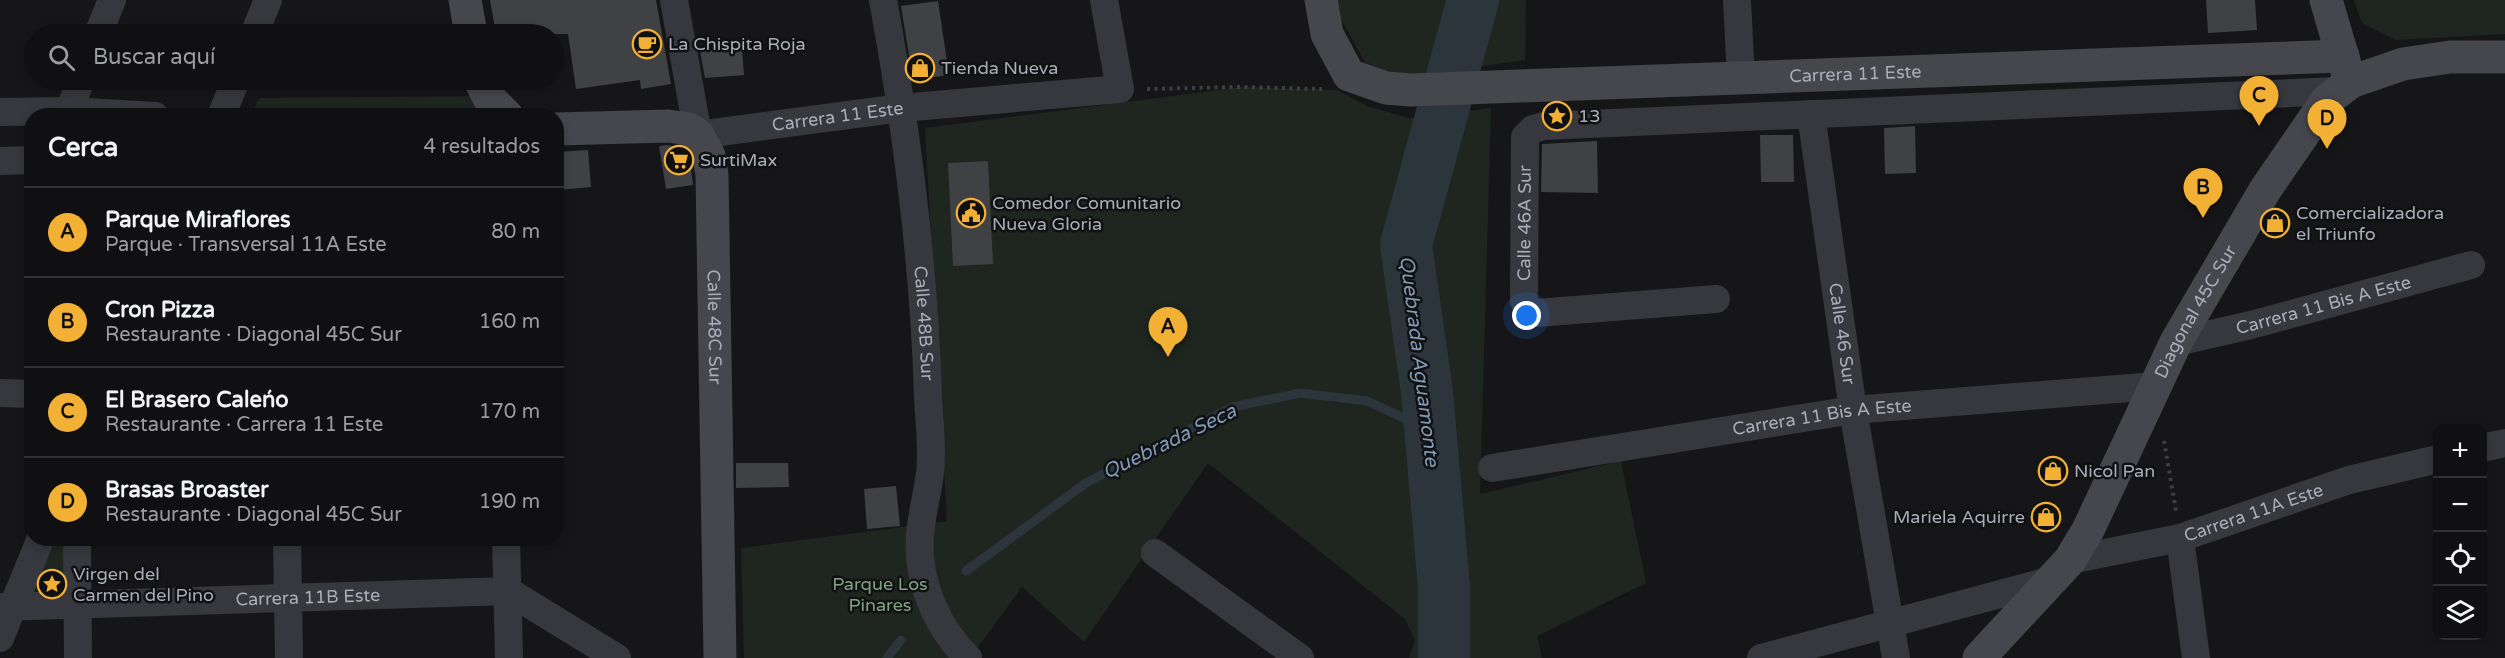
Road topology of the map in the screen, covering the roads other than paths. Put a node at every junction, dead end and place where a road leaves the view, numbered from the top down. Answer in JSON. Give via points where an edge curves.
{"nodes":[{"id":1,"x":112,"y":0,"type":"edge"},
{"id":2,"x":268,"y":0,"type":"edge"},
{"id":3,"x":465,"y":0,"type":"edge"},
{"id":4,"x":674,"y":0,"type":"edge"},
{"id":5,"x":883,"y":0,"type":"edge"},
{"id":6,"x":1104,"y":0,"type":"edge"},
{"id":7,"x":1321,"y":0,"type":"edge"},
{"id":8,"x":1737,"y":0,"type":"edge"},
{"id":9,"x":2326,"y":0,"type":"edge"},
{"id":10,"x":102,"y":24,"type":"edge"},
{"id":11,"x":258,"y":24,"type":"edge"},
{"id":12,"x":469,"y":24,"type":"edge"},
{"id":13,"x":2505,"y":57,"type":"edge"},
{"id":14,"x":2343,"y":77,"type":"junction"},
{"id":15,"x":1741,"y":79,"type":"junction"},
{"id":16,"x":77,"y":90,"type":"edge"},
{"id":17,"x":232,"y":90,"type":"edge"},
{"id":18,"x":485,"y":90,"type":"edge"},
{"id":19,"x":70,"y":108,"type":"edge"},
{"id":20,"x":224,"y":108,"type":"edge"},
{"id":21,"x":497,"y":108,"type":"edge"},
{"id":22,"x":901,"y":108,"type":"junction"},
{"id":23,"x":0,"y":112,"type":"edge"},
{"id":24,"x":24,"y":112,"type":"edge"},
{"id":25,"x":1811,"y":114,"type":"junction"},
{"id":26,"x":564,"y":129,"type":"edge"},
{"id":27,"x":1533,"y":129,"type":"joint"},
{"id":28,"x":698,"y":135,"type":"junction"},
{"id":29,"x":24,"y":160,"type":"edge"},
{"id":30,"x":0,"y":161,"type":"edge"},
{"id":31,"x":2471,"y":265,"type":"dead end"},
{"id":32,"x":1716,"y":299,"type":"dead end"},
{"id":33,"x":2176,"y":342,"type":"junction"},
{"id":34,"x":2155,"y":387,"type":"junction"},
{"id":35,"x":0,"y":393,"type":"edge"},
{"id":36,"x":24,"y":394,"type":"edge"},
{"id":37,"x":1853,"y":410,"type":"junction"},
{"id":38,"x":2505,"y":443,"type":"edge"},
{"id":39,"x":2487,"y":447,"type":"edge"},
{"id":40,"x":2433,"y":460,"type":"edge"},
{"id":41,"x":1492,"y":468,"type":"dead end"},
{"id":42,"x":2180,"y":538,"type":"junction"},
{"id":43,"x":37,"y":546,"type":"edge"},
{"id":44,"x":76,"y":546,"type":"edge"},
{"id":45,"x":288,"y":546,"type":"edge"},
{"id":46,"x":507,"y":546,"type":"edge"},
{"id":47,"x":1155,"y":553,"type":"dead end"},
{"id":48,"x":2063,"y":569,"type":"junction"},
{"id":49,"x":508,"y":591,"type":"junction"},
{"id":50,"x":287,"y":598,"type":"junction"},
{"id":51,"x":77,"y":605,"type":"junction"},
{"id":52,"x":6,"y":607,"type":"edge"},
{"id":53,"x":1890,"y":623,"type":"junction"},
{"id":54,"x":0,"y":638,"type":"edge"},
{"id":55,"x":959,"y":649,"type":"edge"},
{"id":56,"x":78,"y":658,"type":"edge"},
{"id":57,"x":289,"y":658,"type":"edge"},
{"id":58,"x":509,"y":658,"type":"edge"},
{"id":59,"x":617,"y":658,"type":"edge"},
{"id":60,"x":720,"y":658,"type":"edge"},
{"id":61,"x":1300,"y":658,"type":"edge"},
{"id":62,"x":1761,"y":658,"type":"edge"},
{"id":63,"x":1896,"y":658,"type":"edge"},
{"id":64,"x":1979,"y":658,"type":"edge"},
{"id":65,"x":2196,"y":658,"type":"edge"}],
"edges":[{"from":1,"to":10,"type":"street"},
{"from":2,"to":11,"type":"street"},
{"from":3,"to":12,"type":"street"},
{"from":4,"to":28,"type":"street","name":"Calle 48C Sur"},
{"from":5,"to":22,"type":"street","name":"Calle 48B Sur"},
{"from":6,"to":22,"type":"street","name":"Carrera 11 Este","via":[[1120,89]]},
{"from":7,"to":15,"type":"street","name":"Carrera 11 Este","via":[[1327,34],[1337,56],[1349,75],[1367,83],[1411,90]]},
{"from":8,"to":15,"type":"street"},
{"from":9,"to":14,"type":"street"},
{"from":13,"to":14,"type":"street","name":"Carrera 11 Este","via":[[2419,60]]},
{"from":14,"to":15,"type":"street","name":"Carrera 11 Este"},
{"from":14,"to":25,"type":"street","name":"Carrera 11 Este"},
{"from":14,"to":33,"type":"street","name":"Diagonal 45C Sur","via":[[2265,190]]},
{"from":16,"to":19,"type":"street"},
{"from":17,"to":20,"type":"street"},
{"from":18,"to":21,"type":"street"},
{"from":22,"to":28,"type":"street","name":"Carrera 11 Este"},
{"from":22,"to":55,"type":"street","name":"Calle 48B Sur","via":[[925,307],[930,473],[919,525],[919,550],[929,597]]},
{"from":23,"to":24,"type":"street"},
{"from":25,"to":27,"type":"street","name":"Carrera 11 Este"},
{"from":25,"to":37,"type":"street","name":"Calle 46 Sur"},
{"from":26,"to":28,"type":"street","name":"Carrera 11 Este","via":[[668,126],[689,129]]},
{"from":27,"to":32,"type":"street","name":"Calle 46A Sur","via":[[1525,137],[1524,302],[1529,309],[1536,313]]},
{"from":28,"to":60,"type":"street","name":"Calle 48C Sur","via":[[707,150],[712,175]]},
{"from":29,"to":30,"type":"street"},
{"from":31,"to":33,"type":"street","name":"Carrera 11 Bis A Este"},
{"from":33,"to":34,"type":"street","name":"Diagonal 45C Sur"},
{"from":34,"to":37,"type":"street","name":"Carrera 11 Bis A Este"},
{"from":34,"to":48,"type":"street","name":"Diagonal 45C Sur","via":[[2088,530]]},
{"from":35,"to":36,"type":"street"},
{"from":37,"to":41,"type":"street","name":"Carrera 11 Bis A Este"},
{"from":37,"to":53,"type":"street","name":"Calle 46 Sur"},
{"from":38,"to":39,"type":"street"},
{"from":40,"to":42,"type":"street","name":"Carrera 11A Este","via":[[2349,480]]},
{"from":42,"to":48,"type":"street","name":"Carrera 11A Este"},
{"from":42,"to":65,"type":"street"},
{"from":43,"to":52,"type":"street"},
{"from":44,"to":51,"type":"street"},
{"from":45,"to":50,"type":"street"},
{"from":46,"to":49,"type":"street"},
{"from":47,"to":61,"type":"street"},
{"from":48,"to":53,"type":"street","name":"Carrera 11A Este"},
{"from":48,"to":64,"type":"street","name":"Diagonal 45C Sur"},
{"from":49,"to":50,"type":"street","name":"Carrera 11B Este"},
{"from":49,"to":58,"type":"street"},
{"from":49,"to":59,"type":"street"},
{"from":50,"to":51,"type":"street","name":"Carrera 11B Este"},
{"from":50,"to":57,"type":"street"},
{"from":51,"to":52,"type":"street","name":"Carrera 11B Este"},
{"from":51,"to":56,"type":"street"},
{"from":52,"to":54,"type":"street"},
{"from":53,"to":62,"type":"street","name":"Carrera 11A Este"},
{"from":53,"to":63,"type":"street","name":"Calle 46 Sur"}]}
